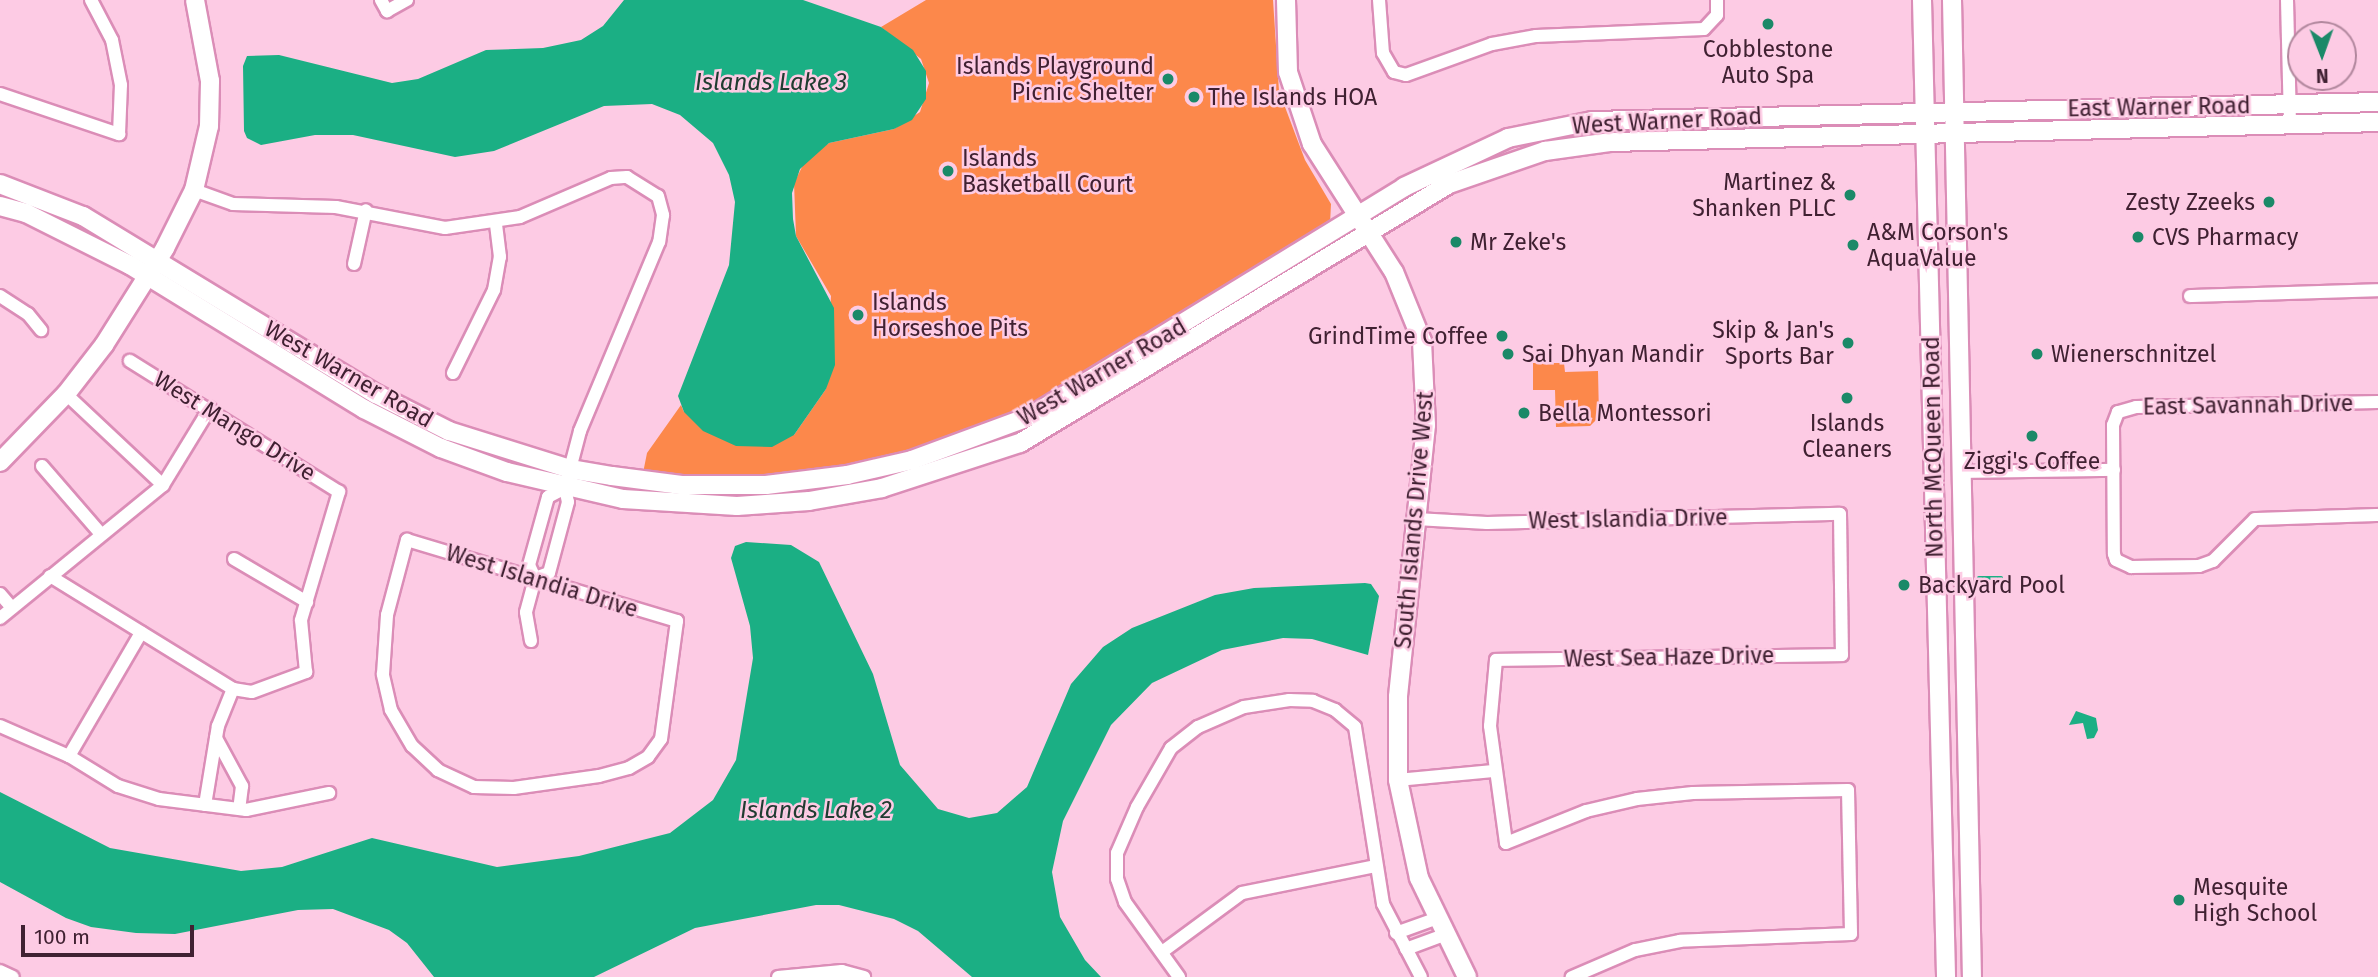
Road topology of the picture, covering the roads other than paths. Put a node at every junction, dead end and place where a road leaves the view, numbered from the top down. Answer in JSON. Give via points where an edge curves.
{"nodes":[{"id":1,"x":91,"y":0,"type":"edge"},
{"id":2,"x":195,"y":0,"type":"edge"},
{"id":3,"x":407,"y":0,"type":"edge"},
{"id":4,"x":1286,"y":0,"type":"edge"},
{"id":5,"x":1380,"y":0,"type":"edge"},
{"id":6,"x":1717,"y":0,"type":"edge"},
{"id":7,"x":1922,"y":0,"type":"edge"},
{"id":8,"x":1952,"y":0,"type":"edge"},
{"id":9,"x":2287,"y":0,"type":"edge"},
{"id":10,"x":384,"y":5,"type":"edge"},
{"id":11,"x":0,"y":94,"type":"edge"},
{"id":12,"x":2378,"y":102,"type":"edge"},
{"id":13,"x":2289,"y":104,"type":"junction"},
{"id":14,"x":1940,"y":112,"type":"junction"},
{"id":15,"x":1610,"y":121,"type":"junction"},
{"id":16,"x":2378,"y":122,"type":"edge"},
{"id":17,"x":2290,"y":125,"type":"junction"},
{"id":18,"x":1940,"y":132,"type":"junction"},
{"id":19,"x":1611,"y":142,"type":"junction"},
{"id":20,"x":0,"y":184,"type":"edge"},
{"id":21,"x":194,"y":190,"type":"junction"},
{"id":22,"x":0,"y":206,"type":"edge"},
{"id":23,"x":366,"y":210,"type":"junction"},
{"id":24,"x":1364,"y":223,"type":"junction"},
{"id":25,"x":496,"y":224,"type":"junction"},
{"id":26,"x":354,"y":264,"type":"dead end"},
{"id":27,"x":152,"y":268,"type":"junction"},
{"id":28,"x":2295,"y":278,"type":"dead end"},
{"id":29,"x":2378,"y":290,"type":"edge"},
{"id":30,"x":2295,"y":292,"type":"junction"},
{"id":31,"x":0,"y":296,"type":"edge"},
{"id":32,"x":2190,"y":296,"type":"dead end"},
{"id":33,"x":1930,"y":311,"type":"junction"},
{"id":34,"x":1961,"y":318,"type":"junction"},
{"id":35,"x":41,"y":330,"type":"dead end"},
{"id":36,"x":131,"y":360,"type":"dead end"},
{"id":37,"x":453,"y":373,"type":"dead end"},
{"id":38,"x":66,"y":394,"type":"junction"},
{"id":39,"x":2378,"y":402,"type":"edge"},
{"id":40,"x":210,"y":408,"type":"junction"},
{"id":41,"x":0,"y":462,"type":"edge"},
{"id":42,"x":42,"y":467,"type":"dead end"},
{"id":43,"x":570,"y":469,"type":"junction"},
{"id":44,"x":2114,"y":470,"type":"junction"},
{"id":45,"x":1963,"y":472,"type":"junction"},
{"id":46,"x":1934,"y":474,"type":"junction"},
{"id":47,"x":163,"y":485,"type":"junction"},
{"id":48,"x":565,"y":488,"type":"junction"},
{"id":49,"x":2378,"y":515,"type":"edge"},
{"id":50,"x":1416,"y":519,"type":"junction"},
{"id":51,"x":101,"y":534,"type":"junction"},
{"id":52,"x":234,"y":559,"type":"dead end"},
{"id":53,"x":50,"y":576,"type":"junction"},
{"id":54,"x":535,"y":578,"type":"junction"},
{"id":55,"x":0,"y":594,"type":"edge"},
{"id":56,"x":307,"y":602,"type":"junction"},
{"id":57,"x":12,"y":608,"type":"junction"},
{"id":58,"x":0,"y":618,"type":"edge"},
{"id":59,"x":141,"y":633,"type":"junction"},
{"id":60,"x":531,"y":641,"type":"dead end"},
{"id":61,"x":1842,"y":655,"type":"joint"},
{"id":62,"x":233,"y":689,"type":"junction"},
{"id":63,"x":0,"y":726,"type":"edge"},
{"id":64,"x":216,"y":738,"type":"junction"},
{"id":65,"x":69,"y":757,"type":"junction"},
{"id":66,"x":1493,"y":771,"type":"junction"},
{"id":67,"x":1398,"y":780,"type":"junction"},
{"id":68,"x":329,"y":793,"type":"dead end"},
{"id":69,"x":205,"y":805,"type":"junction"},
{"id":70,"x":239,"y":809,"type":"junction"},
{"id":71,"x":1376,"y":866,"type":"junction"},
{"id":72,"x":1435,"y":919,"type":"junction"},
{"id":73,"x":1396,"y":933,"type":"junction"},
{"id":74,"x":1444,"y":935,"type":"junction"},
{"id":75,"x":1406,"y":949,"type":"junction"},
{"id":76,"x":1162,"y":953,"type":"junction"},
{"id":77,"x":0,"y":971,"type":"edge"},
{"id":78,"x":13,"y":977,"type":"edge"},
{"id":79,"x":778,"y":977,"type":"edge"},
{"id":80,"x":864,"y":977,"type":"edge"},
{"id":81,"x":1179,"y":977,"type":"edge"},
{"id":82,"x":1421,"y":977,"type":"edge"},
{"id":83,"x":1467,"y":977,"type":"edge"},
{"id":84,"x":1572,"y":977,"type":"edge"},
{"id":85,"x":1946,"y":977,"type":"edge"},
{"id":86,"x":1972,"y":977,"type":"edge"}],
"edges":[{"from":1,"to":11,"type":"street","via":[[112,40],[121,85],[119,134]]},
{"from":2,"to":21,"type":"main road","via":[[210,81],[209,126]]},
{"from":3,"to":10,"type":"street"},
{"from":4,"to":24,"type":"main road","name":"South Islands Drive West","via":[[1284,36],[1297,104],[1312,144]]},
{"from":5,"to":6,"type":"street","via":[[1383,53],[1394,72],[1406,75],[1492,44],[1536,36],[1692,29],[1711,24],[1717,15]]},
{"from":7,"to":14,"type":"main road","name":"North McQueen Road"},
{"from":8,"to":14,"type":"main road","name":"North McQueen Road"},
{"from":9,"to":13,"type":"street"},
{"from":12,"to":13,"type":"main road","name":"East Warner Road"},
{"from":13,"to":14,"type":"main road","name":"East Warner Road"},
{"from":13,"to":17,"type":"street"},
{"from":14,"to":15,"type":"main road","name":"West Warner Road"},
{"from":14,"to":18,"type":"main road","name":"North McQueen Road"},
{"from":14,"to":18,"type":"main road","name":"North McQueen Road"},
{"from":15,"to":19,"type":"main road"},
{"from":15,"to":24,"type":"main road","name":"West Warner Road","via":[[1556,127],[1475,150]]},
{"from":16,"to":17,"type":"main road","name":"East Warner Road"},
{"from":17,"to":18,"type":"main road","name":"East Warner Road"},
{"from":18,"to":19,"type":"main road","name":"West Warner Road"},
{"from":18,"to":33,"type":"main road","name":"North McQueen Road"},
{"from":18,"to":34,"type":"main road","name":"North McQueen Road"},
{"from":19,"to":24,"type":"main road","name":"West Warner Road","via":[[1545,151],[1483,170]]},
{"from":20,"to":27,"type":"main road","name":"West Warner Road","via":[[83,216]]},
{"from":21,"to":23,"type":"street","via":[[233,204]]},
{"from":21,"to":27,"type":"main road"},
{"from":22,"to":27,"type":"main road","name":"West Warner Road"},
{"from":23,"to":25,"type":"street","via":[[423,226]]},
{"from":23,"to":26,"type":"street"},
{"from":24,"to":43,"type":"main road","name":"West Warner Road","via":[[1061,401],[940,452],[847,475],[766,485],[681,485]]},
{"from":24,"to":48,"type":"main road","name":"West Warner Road","via":[[1062,422],[1020,443],[923,478],[852,495],[737,506],[623,499]]},
{"from":24,"to":50,"type":"main road","name":"South Islands Drive West","via":[[1408,298],[1422,341],[1426,425]]},
{"from":25,"to":37,"type":"street","via":[[500,257],[495,290]]},
{"from":25,"to":43,"type":"street","via":[[611,178],[627,177],[658,195],[663,215],[659,242],[580,431]]},
{"from":27,"to":38,"type":"main road"},
{"from":27,"to":43,"type":"main road","name":"West Warner Road","via":[[449,431]]},
{"from":27,"to":48,"type":"main road","name":"West Warner Road","via":[[414,436],[507,472]]},
{"from":28,"to":30,"type":"street"},
{"from":29,"to":30,"type":"street"},
{"from":30,"to":32,"type":"street"},
{"from":31,"to":35,"type":"street","via":[[28,314]]},
{"from":33,"to":34,"type":"main road"},
{"from":33,"to":46,"type":"main road","name":"North McQueen Road"},
{"from":34,"to":45,"type":"main road","name":"North McQueen Road"},
{"from":36,"to":40,"type":"street","name":"West Mango Drive"},
{"from":38,"to":41,"type":"main road"},
{"from":38,"to":47,"type":"street"},
{"from":39,"to":44,"type":"street","name":"East Savannah Drive","via":[[2136,407],[2118,412],[2113,425]]},
{"from":40,"to":47,"type":"street"},
{"from":40,"to":56,"type":"street","name":"West Mango Drive","via":[[339,492]]},
{"from":42,"to":51,"type":"street"},
{"from":43,"to":48,"type":"street"},
{"from":44,"to":45,"type":"street"},
{"from":44,"to":49,"type":"street","via":[[2114,554],[2116,561],[2131,567],[2199,566],[2213,561],[2255,519]]},
{"from":45,"to":46,"type":"main road"},
{"from":45,"to":86,"type":"main road","name":"North McQueen Road"},
{"from":46,"to":85,"type":"main road","name":"North McQueen Road"},
{"from":47,"to":51,"type":"street"},
{"from":48,"to":54,"type":"street","via":[[568,502],[549,573]]},
{"from":48,"to":54,"type":"street","via":[[548,497],[529,565]]},
{"from":50,"to":61,"type":"street","name":"West Islandia Drive","via":[[1487,523],[1840,514]]},
{"from":50,"to":67,"type":"main road","name":"South Islands Drive West","via":[[1398,697]]},
{"from":51,"to":53,"type":"street"},
{"from":52,"to":56,"type":"street"},
{"from":53,"to":57,"type":"street"},
{"from":53,"to":59,"type":"street"},
{"from":54,"to":54,"type":"street","name":"West Islandia Drive","via":[[677,621],[661,739],[648,757],[599,776],[514,788],[474,787],[438,770],[412,746],[391,710],[383,674],[387,615],[407,540]]},
{"from":54,"to":60,"type":"street","via":[[526,612]]},
{"from":55,"to":57,"type":"street"},
{"from":56,"to":62,"type":"street","via":[[301,620],[306,672],[253,692]]},
{"from":57,"to":58,"type":"street"},
{"from":59,"to":62,"type":"street"},
{"from":59,"to":65,"type":"street"},
{"from":61,"to":66,"type":"street","name":"West Sea Haze Drive","via":[[1496,660],[1490,726]]},
{"from":62,"to":64,"type":"street"},
{"from":63,"to":65,"type":"street"},
{"from":64,"to":69,"type":"street"},
{"from":64,"to":70,"type":"street","via":[[243,786]]},
{"from":65,"to":69,"type":"street","via":[[118,786],[159,799]]},
{"from":66,"to":67,"type":"street"},
{"from":66,"to":84,"type":"street","via":[[1506,843],[1586,811],[1637,799],[1693,793],[1848,790],[1851,933],[1680,941],[1635,950]]},
{"from":67,"to":72,"type":"main road","name":"South Islands Drive West","via":[[1410,846]]},
{"from":68,"to":70,"type":"street","via":[[273,807]]},
{"from":69,"to":70,"type":"street"},
{"from":71,"to":73,"type":"street","via":[[1383,904]]},
{"from":71,"to":76,"type":"street","via":[[1242,893]]},
{"from":71,"to":76,"type":"street","via":[[1355,727],[1335,710],[1313,701],[1244,707],[1198,727],[1171,748],[1117,853],[1117,879],[1125,902]]},
{"from":72,"to":73,"type":"street"},
{"from":72,"to":74,"type":"main road","name":"South Islands Drive West"},
{"from":73,"to":75,"type":"street"},
{"from":74,"to":75,"type":"street"},
{"from":74,"to":83,"type":"main road","name":"South Islands Drive West"},
{"from":75,"to":82,"type":"street"},
{"from":76,"to":81,"type":"street"},
{"from":77,"to":78,"type":"street"},
{"from":79,"to":80,"type":"street","via":[[842,971]]}]}
